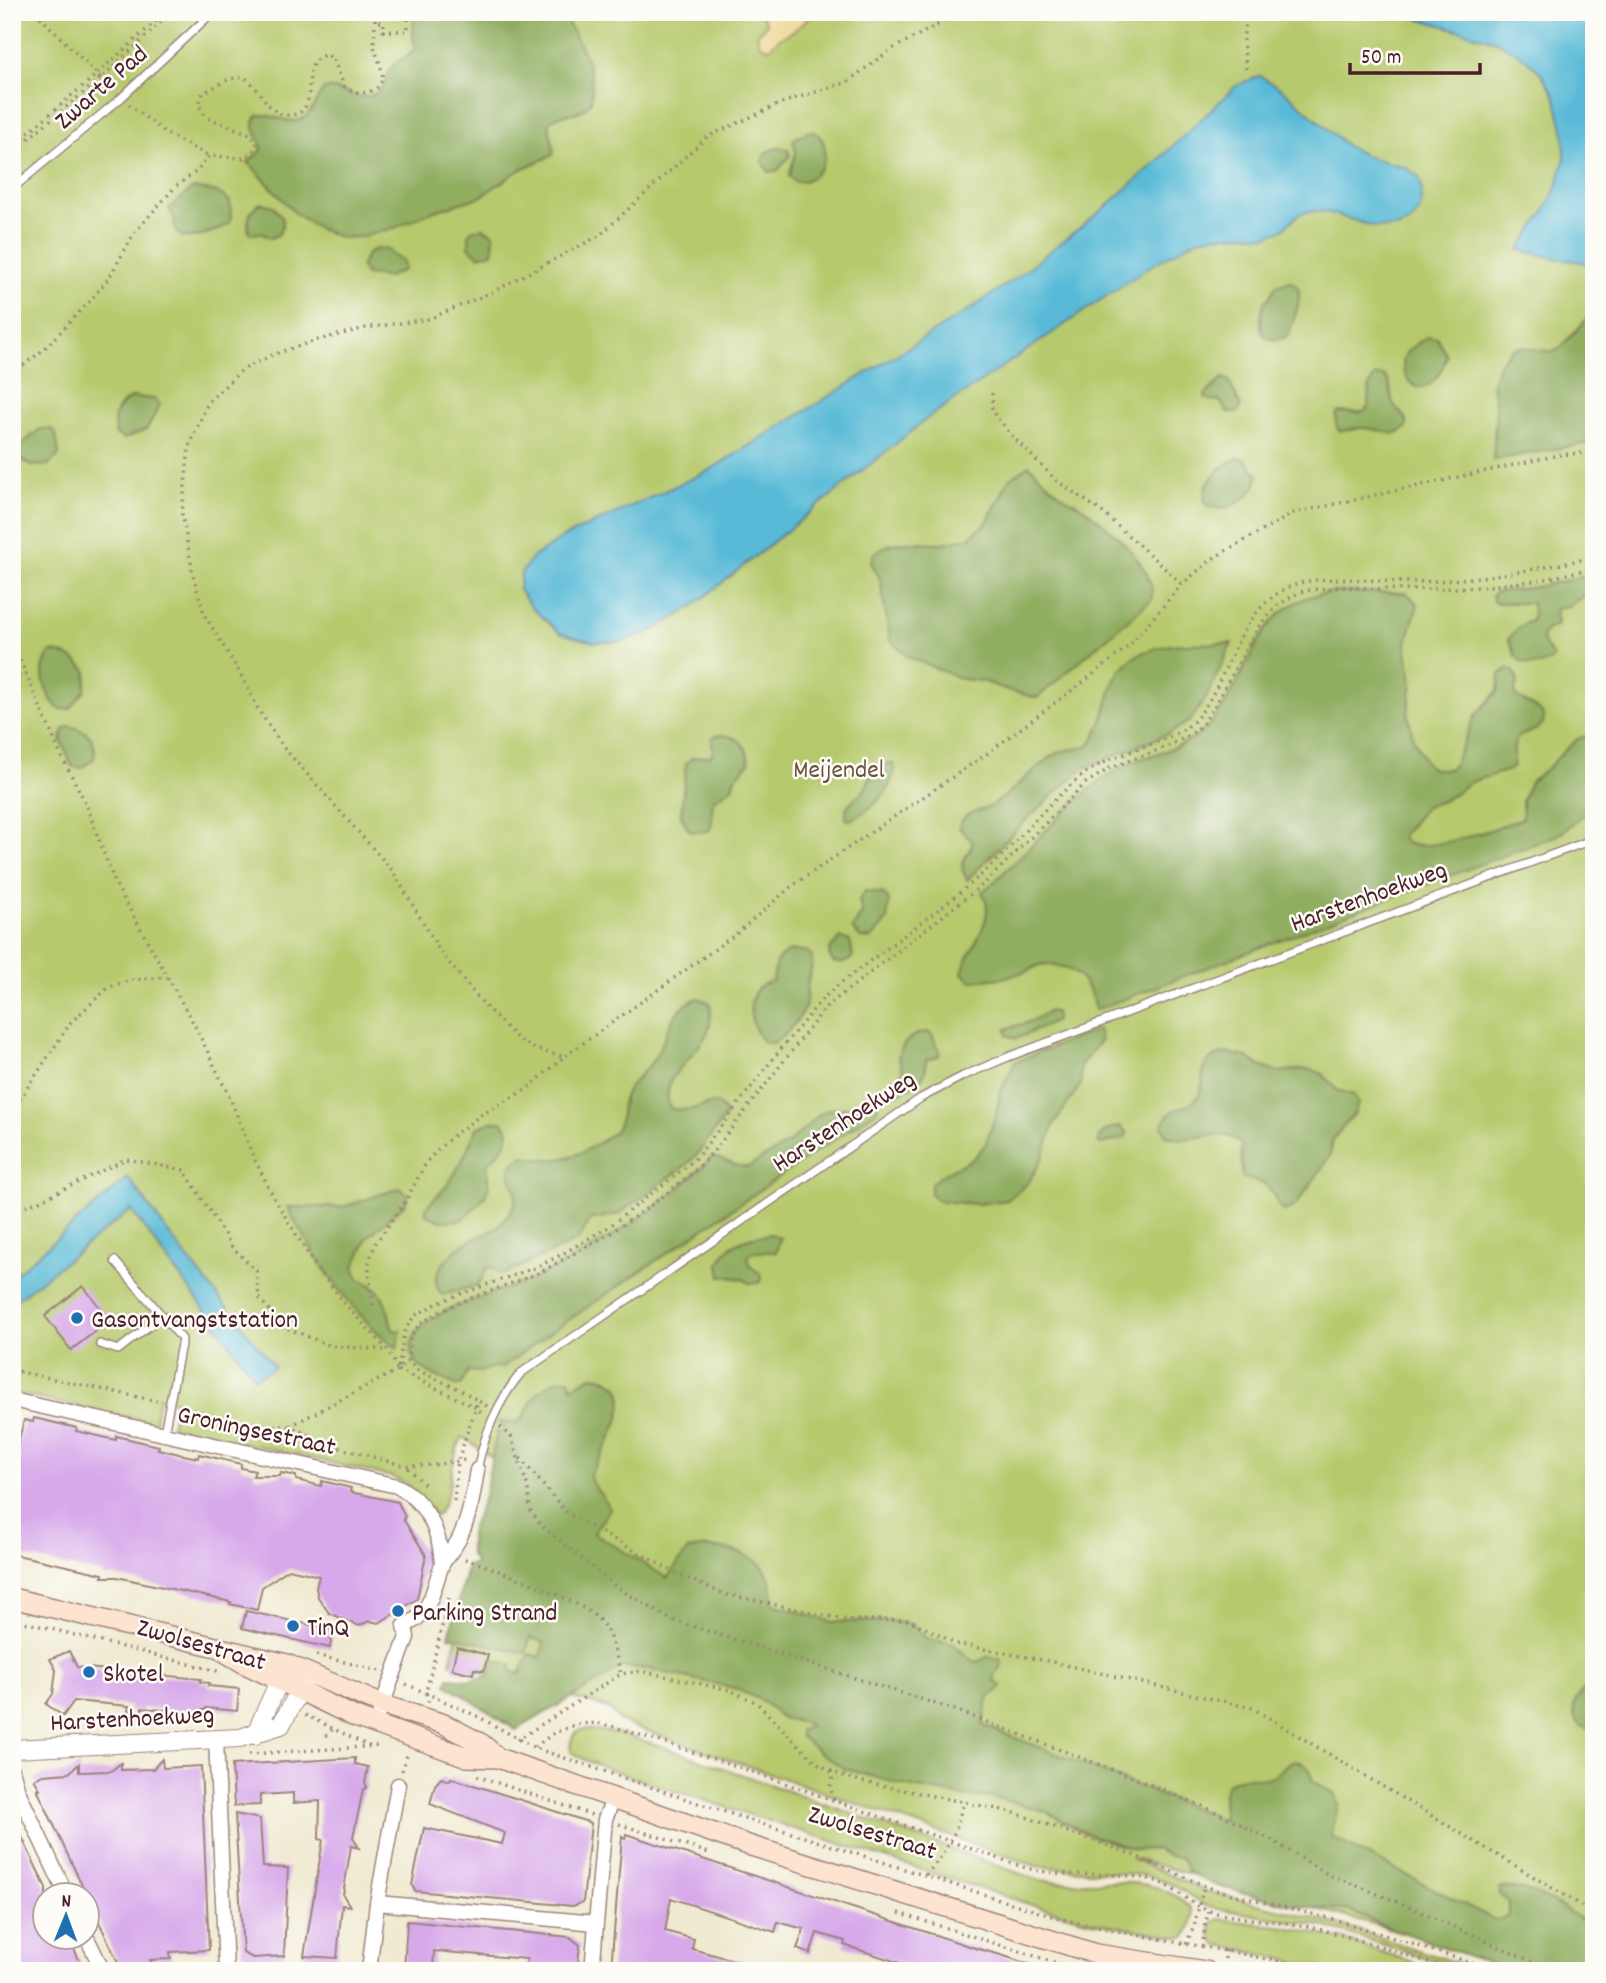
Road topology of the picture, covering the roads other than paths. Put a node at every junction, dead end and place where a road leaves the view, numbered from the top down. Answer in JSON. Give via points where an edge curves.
{"nodes":[{"id":1,"x":213,"y":12,"type":"edge"},
{"id":2,"x":12,"y":189,"type":"edge"},
{"id":3,"x":1594,"y":839,"type":"edge"},
{"id":4,"x":116,"y":1261,"type":"dead end"},
{"id":5,"x":162,"y":1316,"type":"junction"},
{"id":6,"x":100,"y":1344,"type":"dead end"},
{"id":7,"x":12,"y":1400,"type":"edge"},
{"id":8,"x":164,"y":1433,"type":"junction"},
{"id":9,"x":477,"y":1470,"type":"joint"},
{"id":10,"x":442,"y":1565,"type":"junction"},
{"id":11,"x":12,"y":1598,"type":"edge"},
{"id":12,"x":283,"y":1672,"type":"junction"},
{"id":13,"x":298,"y":1695,"type":"junction"},
{"id":14,"x":383,"y":1705,"type":"junction"},
{"id":15,"x":370,"y":1733,"type":"junction"},
{"id":16,"x":255,"y":1735,"type":"junction"},
{"id":17,"x":216,"y":1739,"type":"junction"},
{"id":18,"x":12,"y":1749,"type":"edge"},
{"id":19,"x":498,"y":1758,"type":"junction"},
{"id":20,"x":12,"y":1770,"type":"edge"},
{"id":21,"x":398,"y":1785,"type":"dead end"},
{"id":22,"x":613,"y":1799,"type":"junction"},
{"id":23,"x":61,"y":1882,"type":"edge"},
{"id":24,"x":377,"y":1903,"type":"junction"},
{"id":25,"x":596,"y":1923,"type":"junction"},
{"id":26,"x":94,"y":1952,"type":"edge"},
{"id":27,"x":103,"y":1971,"type":"edge"},
{"id":28,"x":226,"y":1971,"type":"edge"},
{"id":29,"x":369,"y":1971,"type":"edge"},
{"id":30,"x":592,"y":1971,"type":"edge"},
{"id":31,"x":1206,"y":1971,"type":"edge"}],
"edges":[{"from":1,"to":2,"type":"lane","name":"Zwarte Pad","via":[[121,98]]},
{"from":3,"to":9,"type":"lane","name":"Harstenhoekweg","via":[[1021,1052],[921,1098],[533,1363],[496,1409]]},
{"from":4,"to":5,"type":"lane"},
{"from":5,"to":6,"type":"lane","via":[[118,1350]]},
{"from":5,"to":8,"type":"lane","via":[[182,1339]]},
{"from":7,"to":8,"type":"street","name":"Groningsestraat"},
{"from":8,"to":10,"type":"street","name":"Groningsestraat","via":[[397,1486],[427,1514],[442,1544]]},
{"from":9,"to":10,"type":"street","name":"Harstenhoekweg","via":[[471,1510]]},
{"from":10,"to":14,"type":"street","name":"Harstenhoekweg","via":[[427,1606],[416,1621],[405,1625],[407,1637]]},
{"from":11,"to":12,"type":"main road","name":"Zwolsestraat","via":[[223,1651]]},
{"from":12,"to":13,"type":"main road","name":"Zwolsestraat"},
{"from":12,"to":16,"type":"street"},
{"from":13,"to":14,"type":"main road","name":"Zwolsestraat"},
{"from":13,"to":15,"type":"main road","name":"Zwolsestraat"},
{"from":13,"to":16,"type":"street","name":"Harstenhoekweg","via":[[281,1725]]},
{"from":14,"to":15,"type":"street","name":"Harstenhoekweg"},
{"from":14,"to":19,"type":"main road","name":"Zwolsestraat","via":[[444,1724]]},
{"from":15,"to":19,"type":"main road","name":"Zwolsestraat","via":[[467,1757]]},
{"from":16,"to":17,"type":"street","name":"Harstenhoekweg"},
{"from":17,"to":18,"type":"street","name":"Harstenhoekweg"},
{"from":17,"to":28,"type":"street"},
{"from":19,"to":22,"type":"main road","name":"Zwolsestraat"},
{"from":20,"to":23,"type":"street"},
{"from":21,"to":24,"type":"street"},
{"from":22,"to":25,"type":"street","via":[[605,1819]]},
{"from":22,"to":31,"type":"main road","name":"Zwolsestraat","via":[[1096,1954]]},
{"from":24,"to":25,"type":"street"},
{"from":24,"to":29,"type":"street"},
{"from":25,"to":30,"type":"street"},
{"from":26,"to":27,"type":"street"}]}
